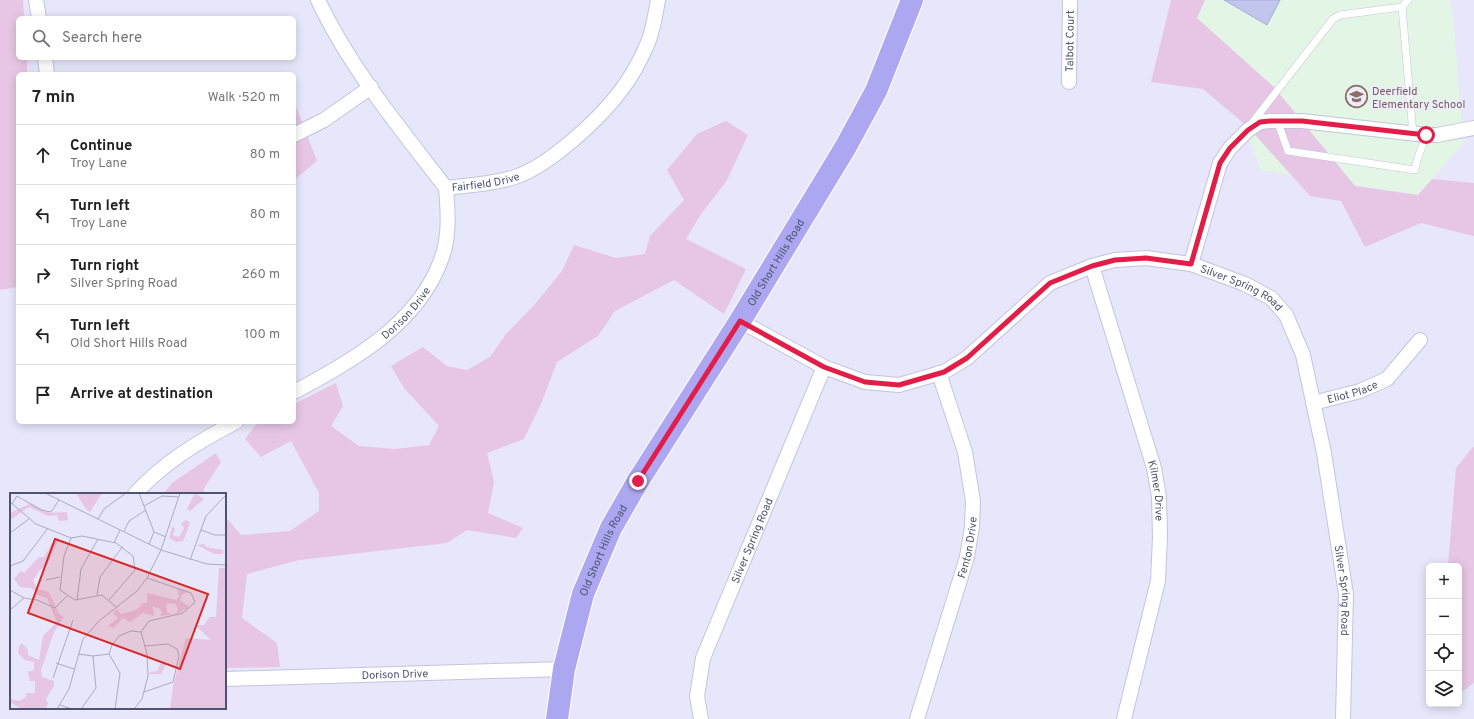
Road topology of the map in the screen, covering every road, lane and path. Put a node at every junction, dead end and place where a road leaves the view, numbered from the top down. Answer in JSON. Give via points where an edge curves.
{"nodes":[{"id":1,"x":36,"y":0,"type":"edge"},
{"id":2,"x":318,"y":0,"type":"edge"},
{"id":3,"x":658,"y":0,"type":"edge"},
{"id":4,"x":912,"y":0,"type":"edge"},
{"id":5,"x":1070,"y":0,"type":"edge"},
{"id":6,"x":1408,"y":0,"type":"edge"},
{"id":7,"x":1402,"y":7,"type":"junction"},
{"id":8,"x":39,"y":16,"type":"edge"},
{"id":9,"x":45,"y":60,"type":"edge"},
{"id":10,"x":47,"y":72,"type":"edge"},
{"id":11,"x":1069,"y":82,"type":"dead end"},
{"id":12,"x":371,"y":87,"type":"junction"},
{"id":13,"x":1277,"y":120,"type":"junction"},
{"id":14,"x":1468,"y":129,"type":"edge"},
{"id":15,"x":1248,"y":130,"type":"junction"},
{"id":16,"x":1419,"y":134,"type":"junction"},
{"id":17,"x":296,"y":135,"type":"edge"},
{"id":18,"x":446,"y":188,"type":"junction"},
{"id":19,"x":1191,"y":264,"type":"junction"},
{"id":20,"x":1092,"y":266,"type":"junction"},
{"id":21,"x":740,"y":321,"type":"junction"},
{"id":22,"x":1420,"y":340,"type":"dead end"},
{"id":23,"x":824,"y":367,"type":"junction"},
{"id":24,"x":939,"y":373,"type":"junction"},
{"id":25,"x":296,"y":391,"type":"edge"},
{"id":26,"x":1313,"y":403,"type":"junction"},
{"id":27,"x":232,"y":424,"type":"edge"},
{"id":28,"x":136,"y":493,"type":"edge"},
{"id":29,"x":564,"y":669,"type":"junction"},
{"id":30,"x":226,"y":678,"type":"edge"},
{"id":31,"x":557,"y":719,"type":"edge"},
{"id":32,"x":701,"y":719,"type":"edge"},
{"id":33,"x":917,"y":719,"type":"edge"},
{"id":34,"x":1124,"y":719,"type":"edge"},
{"id":35,"x":1343,"y":719,"type":"edge"}],
"edges":[{"from":1,"to":8,"type":"street"},
{"from":2,"to":12,"type":"street","name":"Fairfield Drive","via":[[328,22]]},
{"from":3,"to":18,"type":"street","name":"Fairfield Drive","via":[[647,46],[622,89],[602,112],[566,145],[539,166],[516,177]]},
{"from":4,"to":21,"type":"main road","name":"Old Short Hills Road","via":[[876,91],[845,148]]},
{"from":5,"to":11,"type":"street","name":"Talbot Court"},
{"from":6,"to":7,"type":"lane"},
{"from":7,"to":15,"type":"lane","via":[[1340,15],[1333,19],[1264,105]]},
{"from":7,"to":16,"type":"lane"},
{"from":9,"to":10,"type":"street"},
{"from":12,"to":17,"type":"street","via":[[324,120]]},
{"from":12,"to":18,"type":"street","name":"Fairfield Drive"},
{"from":13,"to":15,"type":"street","via":[[1260,122]]},
{"from":13,"to":16,"type":"street"},
{"from":13,"to":16,"type":"lane","via":[[1288,151],[1415,170],[1423,146]]},
{"from":14,"to":16,"type":"street"},
{"from":15,"to":19,"type":"street","via":[[1230,148],[1220,163]]},
{"from":18,"to":25,"type":"street","name":"Dorison Drive","via":[[448,228],[441,260],[432,280],[414,306],[391,331],[330,373]]},
{"from":19,"to":20,"type":"street","name":"Silver Spring Road","via":[[1146,258],[1115,260]]},
{"from":19,"to":26,"type":"street","name":"Silver Spring Road","via":[[1245,284],[1271,298],[1286,315],[1303,355]]},
{"from":20,"to":24,"type":"street","name":"Silver Spring Road","via":[[1050,283],[967,358]]},
{"from":20,"to":34,"type":"street","name":"Kilmer Drive","via":[[1154,468],[1159,497],[1158,581]]},
{"from":21,"to":23,"type":"street","name":"Silver Spring Road"},
{"from":21,"to":29,"type":"main road","name":"Old Short Hills Road","via":[[611,528],[583,594]]},
{"from":22,"to":26,"type":"street","name":"Eliot Place","via":[[1387,379],[1360,391]]},
{"from":23,"to":24,"type":"street","name":"Silver Spring Road","via":[[865,382],[899,385]]},
{"from":23,"to":32,"type":"street","name":"Silver Spring Road","via":[[703,658],[696,696]]},
{"from":24,"to":33,"type":"street","name":"Fenton Drive","via":[[965,452],[972,501],[972,527],[967,557]]},
{"from":26,"to":35,"type":"street","name":"Silver Spring Road","via":[[1324,453],[1346,594]]},
{"from":27,"to":28,"type":"street","via":[[177,457],[148,479]]},
{"from":29,"to":30,"type":"street","name":"Dorison Drive"},
{"from":29,"to":31,"type":"main road","name":"Old Short Hills Road"}]}
